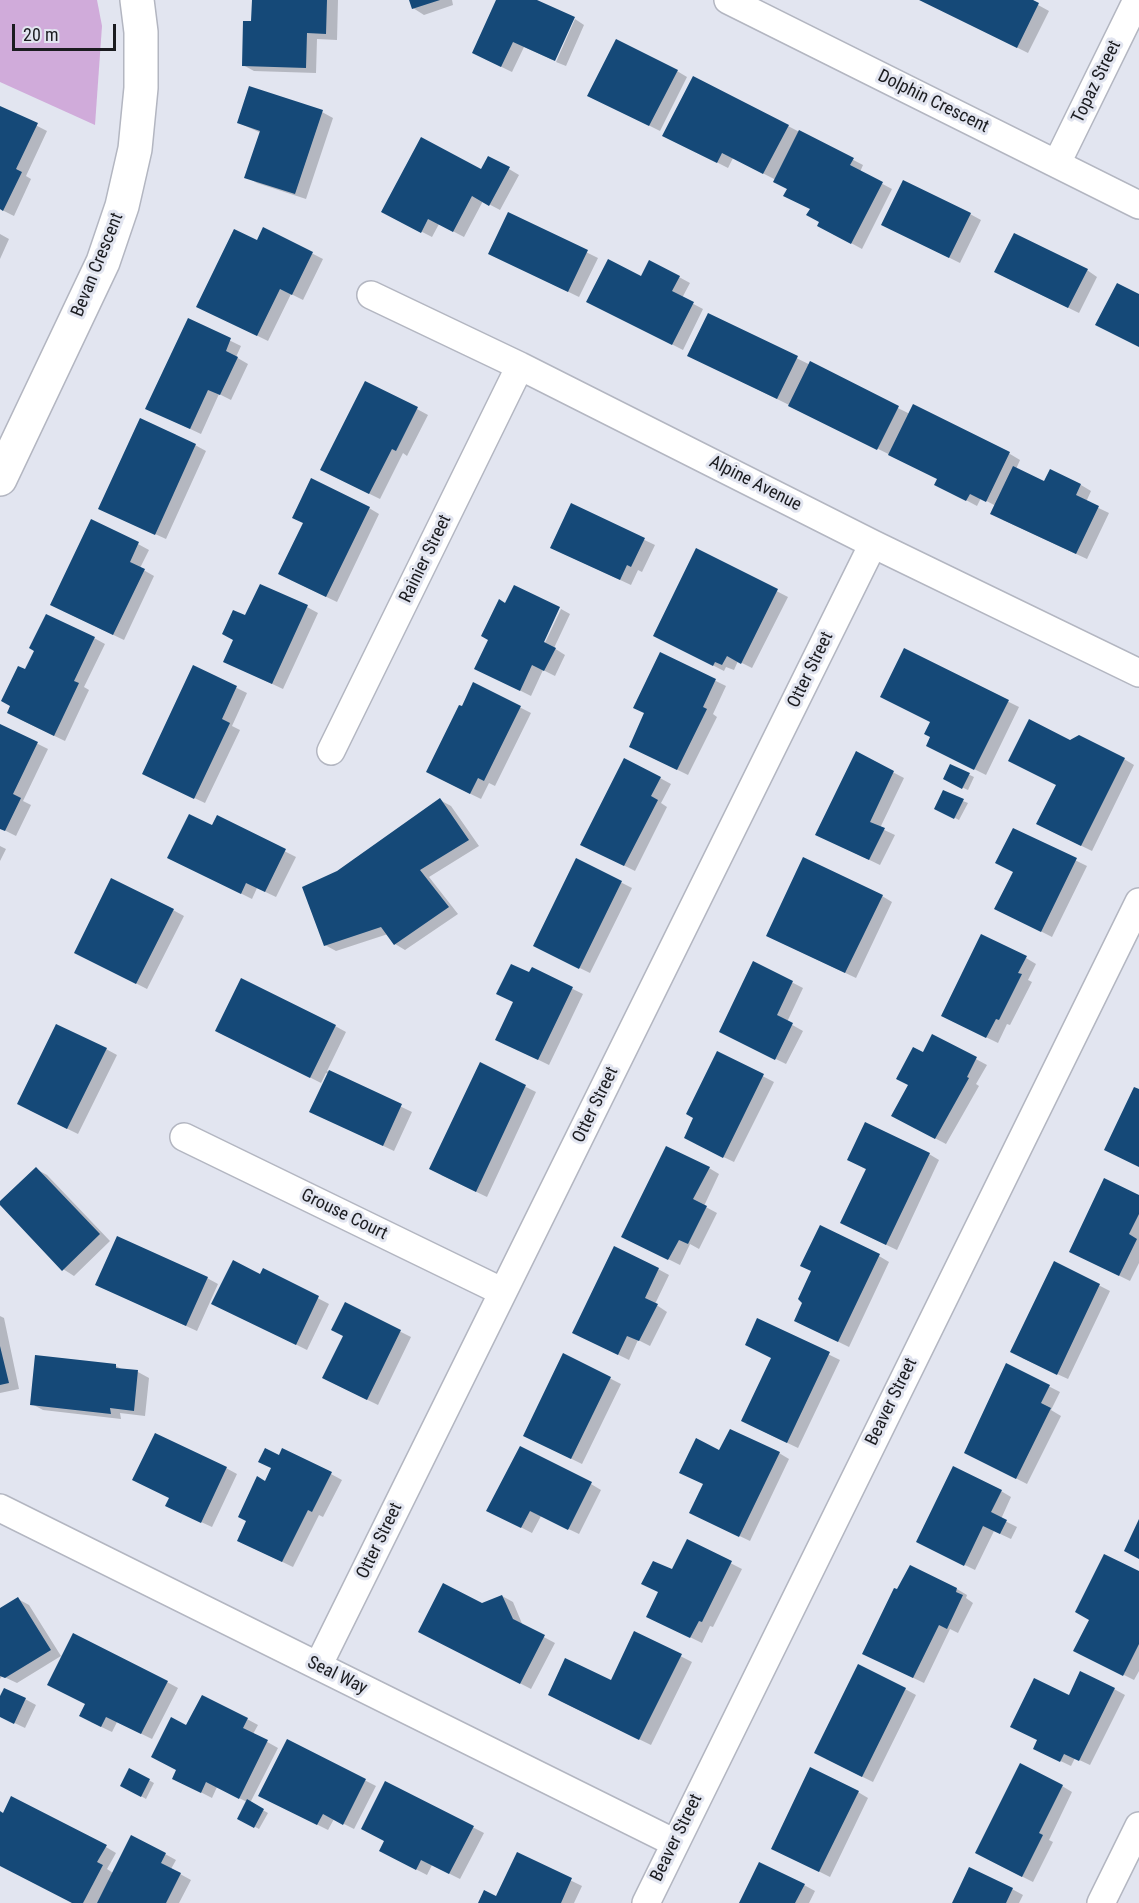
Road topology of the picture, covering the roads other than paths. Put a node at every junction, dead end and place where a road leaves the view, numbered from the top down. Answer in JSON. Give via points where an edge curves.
{"nodes":[{"id":1,"x":137,"y":0,"type":"edge"},
{"id":2,"x":728,"y":0,"type":"edge"},
{"id":3,"x":1137,"y":0,"type":"edge"},
{"id":4,"x":1057,"y":163,"type":"junction"},
{"id":5,"x":1139,"y":205,"type":"edge"},
{"id":6,"x":371,"y":295,"type":"dead end"},
{"id":7,"x":520,"y":366,"type":"junction"},
{"id":8,"x":0,"y":479,"type":"edge"},
{"id":9,"x":873,"y":544,"type":"junction"},
{"id":10,"x":1139,"y":673,"type":"edge"},
{"id":11,"x":331,"y":751,"type":"dead end"},
{"id":12,"x":1139,"y":902,"type":"edge"},
{"id":13,"x":184,"y":1137,"type":"dead end"},
{"id":14,"x":503,"y":1292,"type":"junction"},
{"id":15,"x":0,"y":1508,"type":"edge"},
{"id":16,"x":318,"y":1666,"type":"junction"},
{"id":17,"x":1139,"y":1826,"type":"edge"},
{"id":18,"x":675,"y":1844,"type":"junction"},
{"id":19,"x":646,"y":1903,"type":"edge"},
{"id":20,"x":1101,"y":1903,"type":"edge"}],
"edges":[{"from":1,"to":8,"type":"street","name":"Bevan Crescent","via":[[141,88],[135,148],[122,206],[103,262]]},
{"from":2,"to":4,"type":"street","name":"Dolphin Crescent"},
{"from":3,"to":4,"type":"street","name":"Topaz Street"},
{"from":4,"to":5,"type":"street","name":"Dolphin Crescent"},
{"from":6,"to":7,"type":"street","name":"Alpine Avenue"},
{"from":7,"to":9,"type":"street","name":"Alpine Avenue"},
{"from":7,"to":11,"type":"street","name":"Rainier Street"},
{"from":9,"to":10,"type":"street","name":"Alpine Avenue"},
{"from":9,"to":14,"type":"street","name":"Otter Street"},
{"from":12,"to":18,"type":"street","name":"Beaver Street"},
{"from":13,"to":14,"type":"street","name":"Grouse Court"},
{"from":14,"to":16,"type":"street","name":"Otter Street"},
{"from":15,"to":16,"type":"street","name":"Seal Way"},
{"from":16,"to":18,"type":"street","name":"Seal Way"},
{"from":17,"to":20,"type":"street"},
{"from":18,"to":19,"type":"street","name":"Beaver Street"}]}
